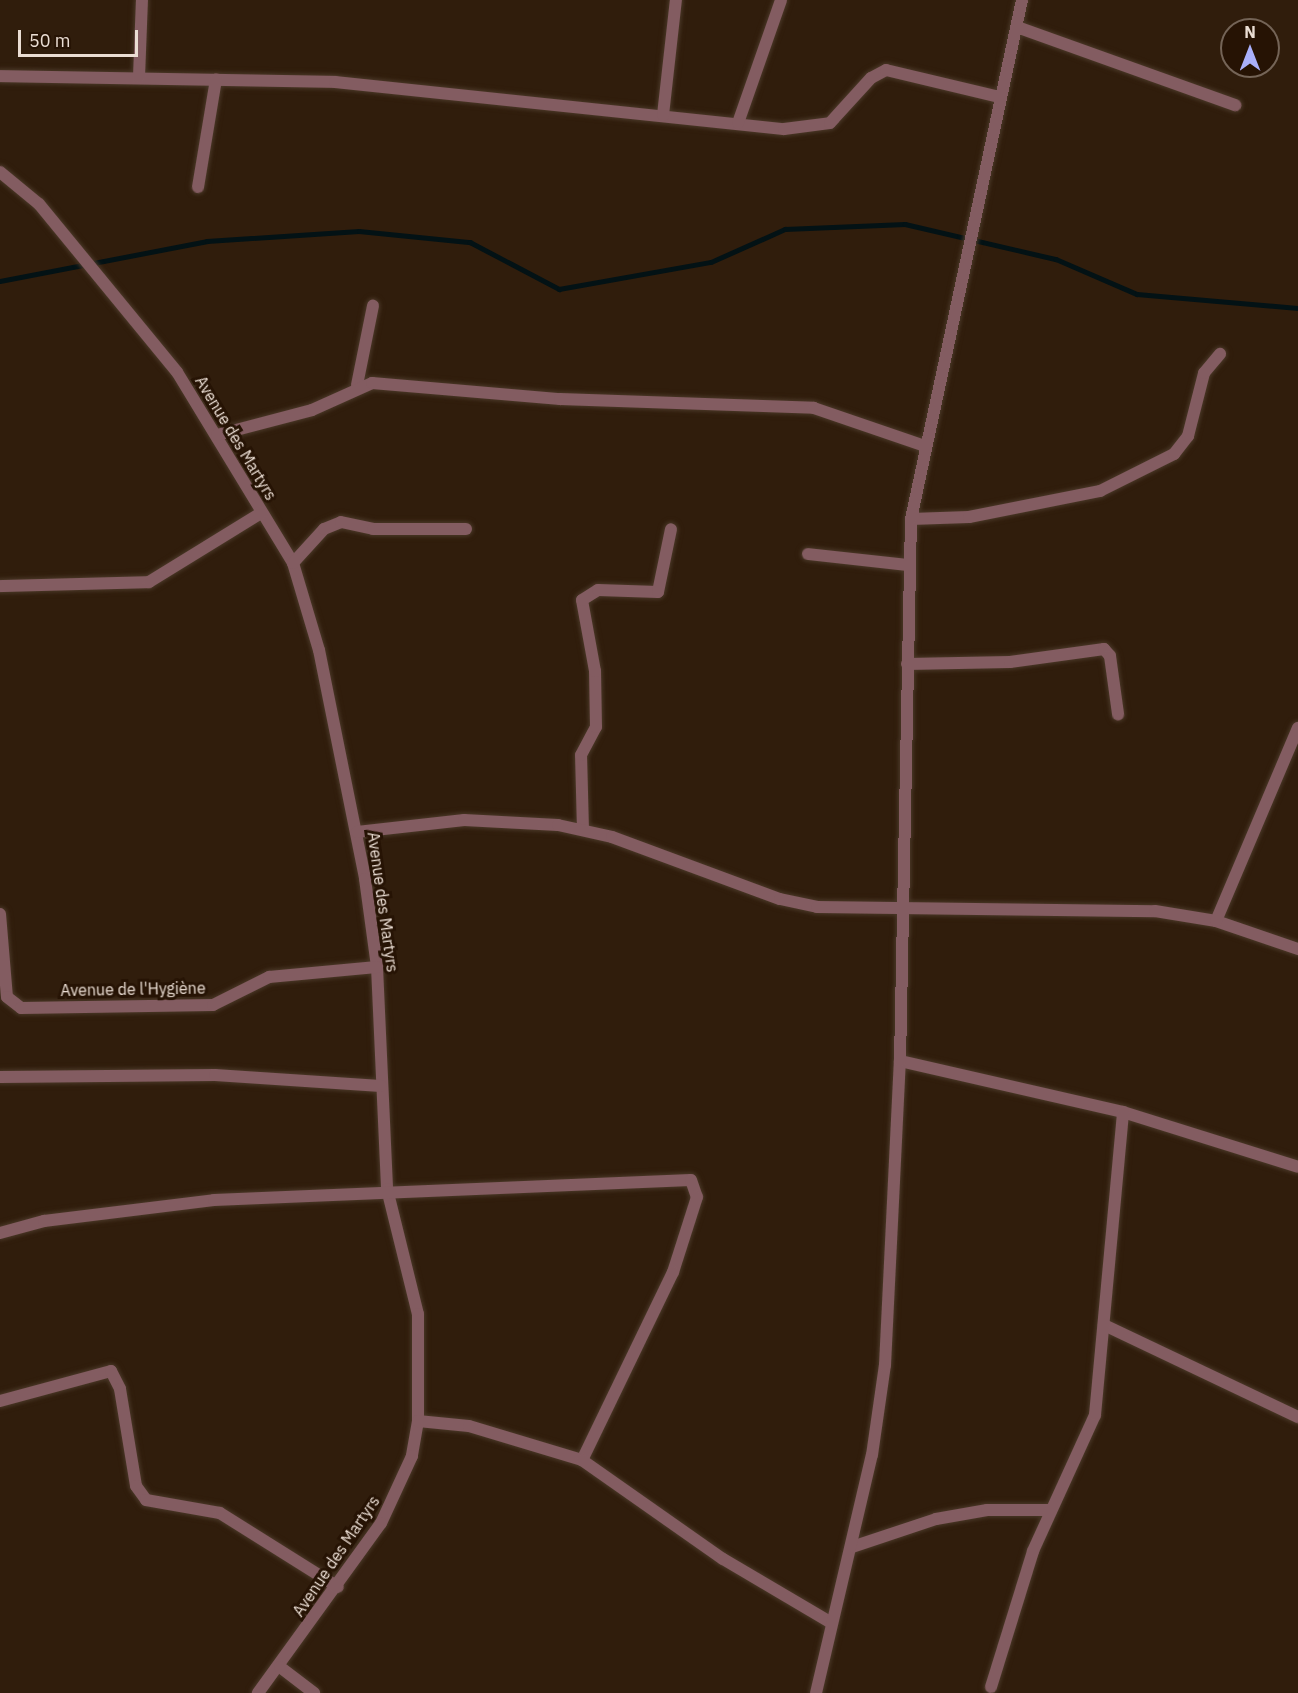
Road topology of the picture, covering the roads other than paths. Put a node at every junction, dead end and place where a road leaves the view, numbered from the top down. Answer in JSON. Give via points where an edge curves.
{"nodes":[{"id":1,"x":142,"y":0,"type":"edge"},
{"id":2,"x":676,"y":0,"type":"edge"},
{"id":3,"x":781,"y":0,"type":"edge"},
{"id":4,"x":1022,"y":0,"type":"edge"},
{"id":5,"x":1017,"y":27,"type":"junction"},
{"id":6,"x":0,"y":76,"type":"edge"},
{"id":7,"x":139,"y":77,"type":"junction"},
{"id":8,"x":216,"y":79,"type":"junction"},
{"id":9,"x":999,"y":97,"type":"junction"},
{"id":10,"x":1235,"y":105,"type":"dead end"},
{"id":11,"x":663,"y":115,"type":"junction"},
{"id":12,"x":738,"y":123,"type":"junction"},
{"id":13,"x":0,"y":172,"type":"edge"},
{"id":14,"x":198,"y":187,"type":"dead end"},
{"id":15,"x":373,"y":306,"type":"dead end"},
{"id":16,"x":1220,"y":354,"type":"dead end"},
{"id":17,"x":357,"y":386,"type":"junction"},
{"id":18,"x":218,"y":435,"type":"junction"},
{"id":19,"x":925,"y":446,"type":"junction"},
{"id":20,"x":261,"y":513,"type":"junction"},
{"id":21,"x":911,"y":519,"type":"junction"},
{"id":22,"x":466,"y":529,"type":"dead end"},
{"id":23,"x":671,"y":529,"type":"dead end"},
{"id":24,"x":808,"y":555,"type":"dead end"},
{"id":25,"x":293,"y":563,"type":"junction"},
{"id":26,"x":908,"y":565,"type":"junction"},
{"id":27,"x":0,"y":586,"type":"edge"},
{"id":28,"x":907,"y":664,"type":"junction"},
{"id":29,"x":1118,"y":714,"type":"dead end"},
{"id":30,"x":1298,"y":728,"type":"edge"},
{"id":31,"x":1293,"y":752,"type":"edge"},
{"id":32,"x":584,"y":830,"type":"junction"},
{"id":33,"x":357,"y":832,"type":"junction"},
{"id":34,"x":901,"y":905,"type":"junction"},
{"id":35,"x":0,"y":914,"type":"edge"},
{"id":36,"x":1216,"y":921,"type":"junction"},
{"id":37,"x":1298,"y":949,"type":"edge"},
{"id":38,"x":377,"y":967,"type":"junction"},
{"id":39,"x":900,"y":1061,"type":"junction"},
{"id":40,"x":0,"y":1077,"type":"edge"},
{"id":41,"x":381,"y":1086,"type":"junction"},
{"id":42,"x":1123,"y":1112,"type":"junction"},
{"id":43,"x":1298,"y":1167,"type":"edge"},
{"id":44,"x":387,"y":1189,"type":"junction"},
{"id":45,"x":0,"y":1233,"type":"edge"},
{"id":46,"x":1104,"y":1324,"type":"junction"},
{"id":47,"x":0,"y":1401,"type":"edge"},
{"id":48,"x":1298,"y":1417,"type":"edge"},
{"id":49,"x":418,"y":1421,"type":"junction"},
{"id":50,"x":582,"y":1460,"type":"junction"},
{"id":51,"x":1050,"y":1510,"type":"junction"},
{"id":52,"x":852,"y":1547,"type":"junction"},
{"id":53,"x":338,"y":1587,"type":"junction"},
{"id":54,"x":830,"y":1622,"type":"junction"},
{"id":55,"x":280,"y":1667,"type":"junction"},
{"id":56,"x":991,"y":1687,"type":"dead end"},
{"id":57,"x":258,"y":1693,"type":"edge"},
{"id":58,"x":314,"y":1693,"type":"edge"},
{"id":59,"x":816,"y":1693,"type":"edge"}],
"edges":[{"from":1,"to":7,"type":"street"},
{"from":2,"to":11,"type":"street"},
{"from":3,"to":12,"type":"street"},
{"from":4,"to":5,"type":"street"},
{"from":5,"to":9,"type":"street"},
{"from":5,"to":10,"type":"street"},
{"from":6,"to":7,"type":"street"},
{"from":7,"to":8,"type":"street"},
{"from":8,"to":11,"type":"street","via":[[335,82]]},
{"from":8,"to":14,"type":"street"},
{"from":9,"to":12,"type":"street","via":[[886,70],[871,78],[830,123],[812,129]]},
{"from":9,"to":19,"type":"street"},
{"from":11,"to":12,"type":"street"},
{"from":13,"to":18,"type":"street","name":"Avenue des Martyrs","via":[[70,239],[177,372]]},
{"from":15,"to":17,"type":"street"},
{"from":16,"to":21,"type":"street","via":[[1204,373],[1188,436],[1174,454],[1100,491],[969,517]]},
{"from":17,"to":18,"type":"street","via":[[312,410]]},
{"from":17,"to":19,"type":"street","via":[[814,408]]},
{"from":18,"to":20,"type":"street","name":"Avenue des Martyrs"},
{"from":19,"to":21,"type":"street"},
{"from":20,"to":25,"type":"street","name":"Avenue des Martyrs"},
{"from":20,"to":27,"type":"street","via":[[149,582]]},
{"from":21,"to":26,"type":"street"},
{"from":22,"to":25,"type":"street","via":[[383,530],[341,522],[324,529]]},
{"from":23,"to":32,"type":"street","via":[[658,592],[598,590],[582,600],[595,671],[596,727],[581,755]]},
{"from":24,"to":26,"type":"street"},
{"from":25,"to":33,"type":"street","name":"Avenue des Martyrs","via":[[310,610]]},
{"from":26,"to":28,"type":"street"},
{"from":28,"to":29,"type":"street","via":[[1010,662],[1104,649],[1110,656]]},
{"from":28,"to":34,"type":"street"},
{"from":30,"to":31,"type":"street"},
{"from":31,"to":36,"type":"street"},
{"from":32,"to":33,"type":"street","via":[[464,820]]},
{"from":32,"to":34,"type":"street","via":[[780,899],[818,908]]},
{"from":33,"to":38,"type":"street","name":"Avenue des Martyrs"},
{"from":34,"to":36,"type":"street","via":[[1155,911]]},
{"from":34,"to":39,"type":"street"},
{"from":35,"to":38,"type":"street","name":"Avenue de l'Hygiène","via":[[7,997],[21,1008],[213,1005],[269,977]]},
{"from":36,"to":37,"type":"street"},
{"from":38,"to":41,"type":"street","name":"Avenue des Martyrs"},
{"from":39,"to":42,"type":"street"},
{"from":39,"to":52,"type":"street","via":[[885,1365]]},
{"from":40,"to":41,"type":"street","via":[[215,1075]]},
{"from":41,"to":44,"type":"street","name":"Avenue des Martyrs"},
{"from":42,"to":43,"type":"street"},
{"from":42,"to":46,"type":"street"},
{"from":44,"to":45,"type":"street","via":[[146,1207],[16,1226]]},
{"from":44,"to":49,"type":"street","name":"Avenue des Martyrs","via":[[418,1314]]},
{"from":44,"to":50,"type":"street","via":[[678,1177],[697,1186],[694,1212],[673,1272]]},
{"from":46,"to":48,"type":"street"},
{"from":46,"to":51,"type":"street","via":[[1095,1415]]},
{"from":47,"to":53,"type":"street","via":[[111,1371],[120,1389],[136,1486],[146,1500],[158,1507],[220,1513]]},
{"from":49,"to":50,"type":"street","via":[[469,1426]]},
{"from":49,"to":53,"type":"street","name":"Avenue des Martyrs","via":[[396,1494]]},
{"from":50,"to":54,"type":"street","via":[[723,1559]]},
{"from":51,"to":52,"type":"street","via":[[987,1510],[936,1519]]},
{"from":51,"to":56,"type":"street"},
{"from":52,"to":54,"type":"street"},
{"from":53,"to":55,"type":"street","name":"Avenue des Martyrs"},
{"from":54,"to":59,"type":"street"},
{"from":55,"to":57,"type":"street","name":"Avenue des Martyrs"},
{"from":55,"to":58,"type":"street"}]}
